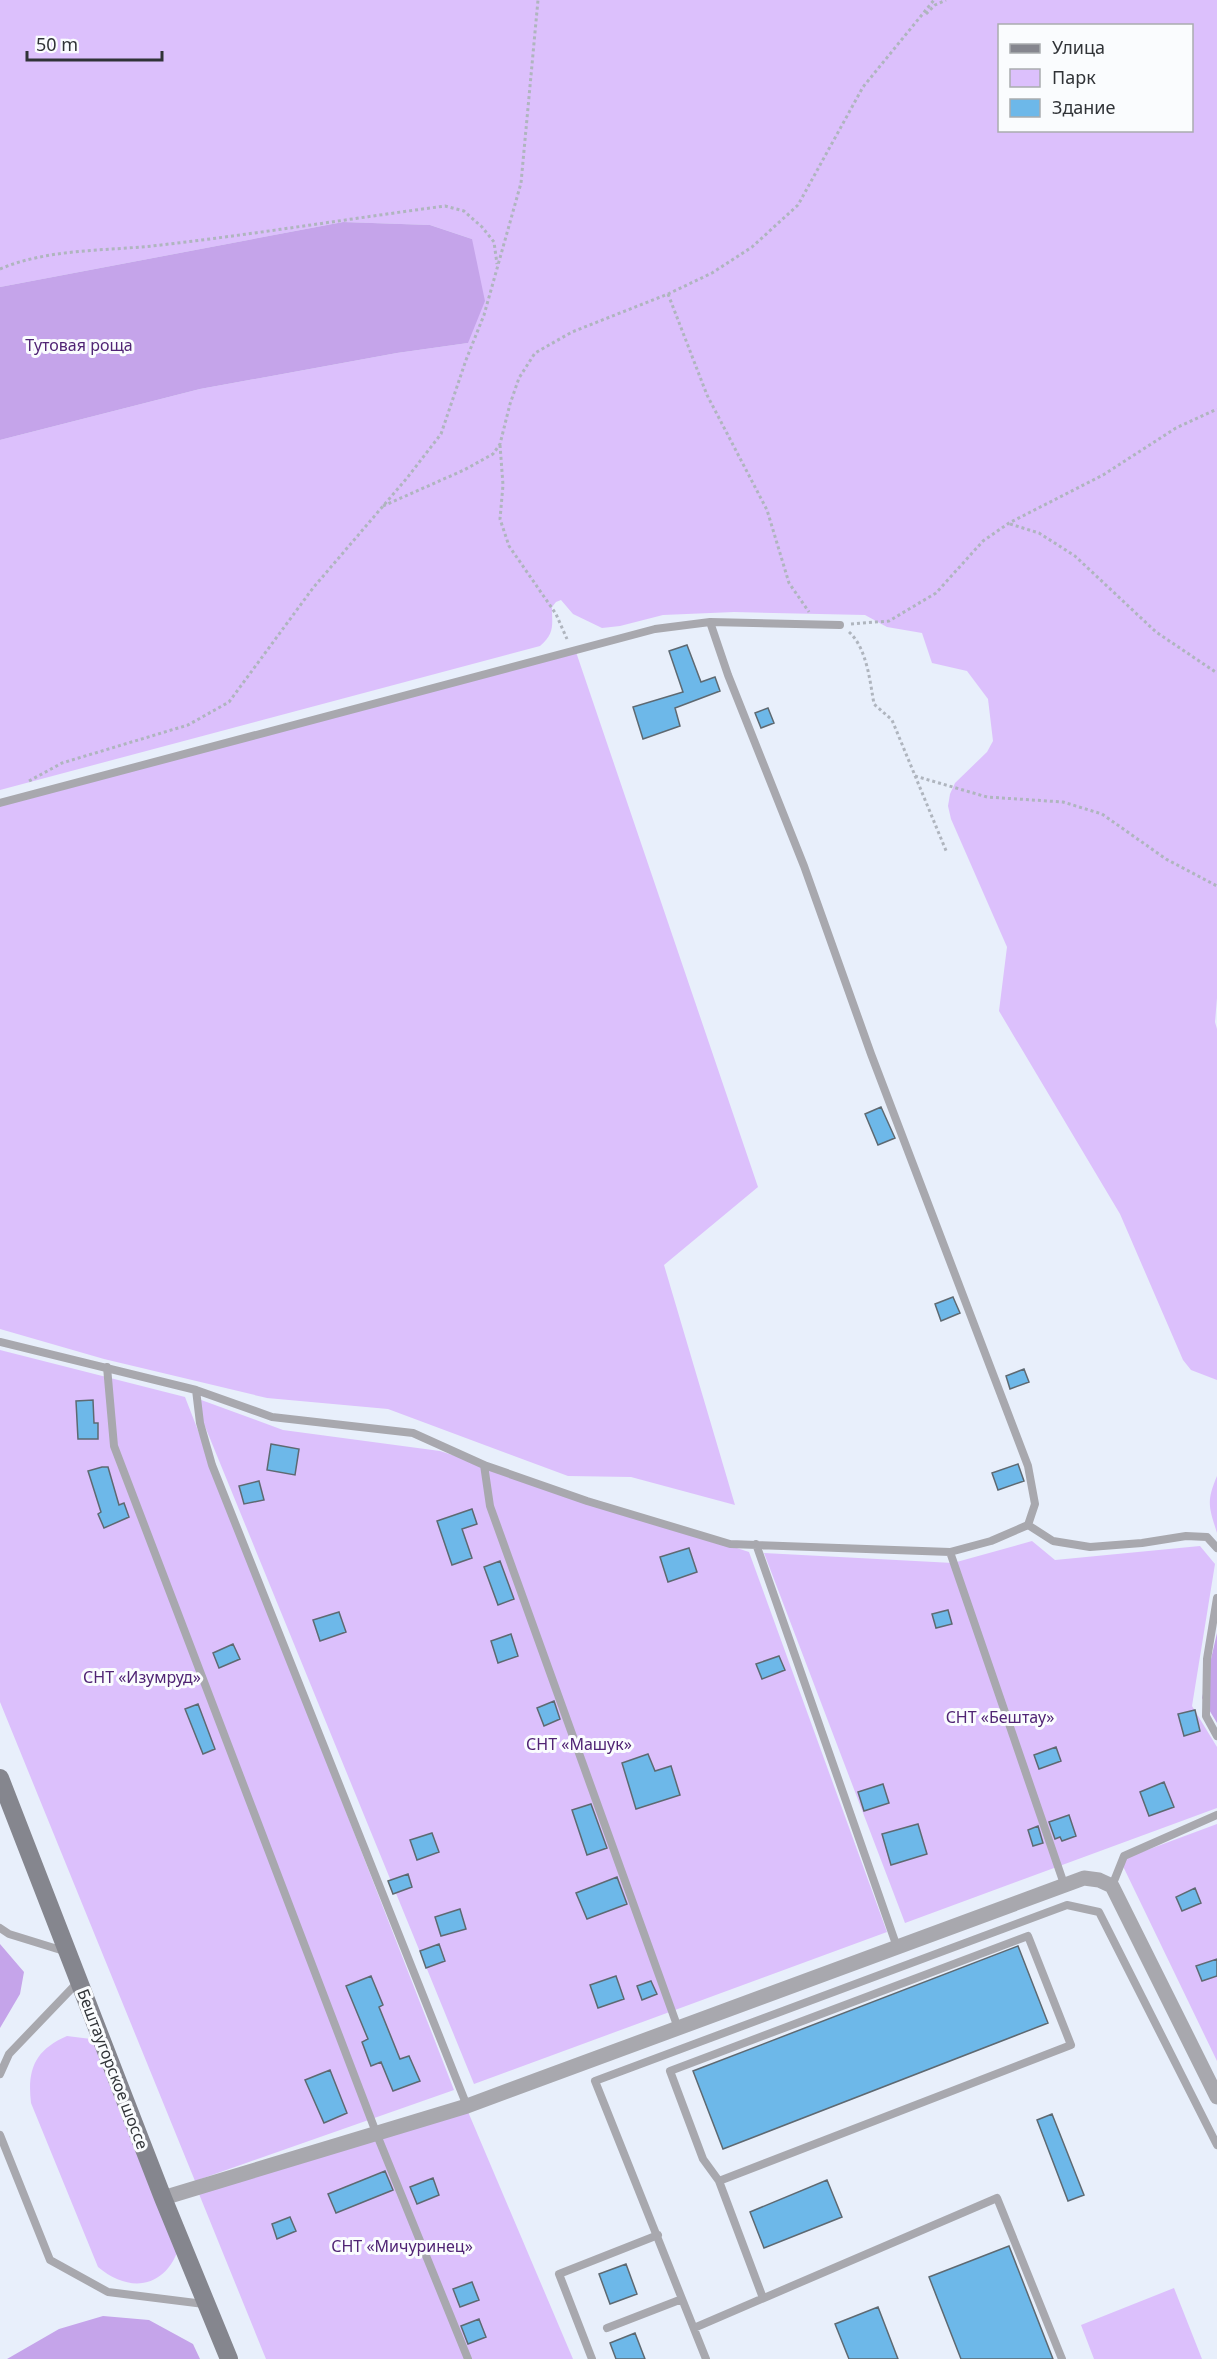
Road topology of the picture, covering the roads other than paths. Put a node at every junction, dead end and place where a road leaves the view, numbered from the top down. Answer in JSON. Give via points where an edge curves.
{"nodes":[{"id":1,"x":710,"y":622,"type":"junction"},
{"id":2,"x":840,"y":625,"type":"road end"},
{"id":3,"x":0,"y":803,"type":"edge"},
{"id":4,"x":0,"y":1342,"type":"edge"},
{"id":5,"x":107,"y":1367,"type":"junction"},
{"id":6,"x":196,"y":1390,"type":"junction"},
{"id":7,"x":483,"y":1465,"type":"junction"},
{"id":8,"x":1028,"y":1525,"type":"junction"},
{"id":9,"x":756,"y":1544,"type":"junction"},
{"id":10,"x":1217,"y":1548,"type":"edge"},
{"id":11,"x":950,"y":1552,"type":"junction"},
{"id":12,"x":1217,"y":1598,"type":"edge"},
{"id":13,"x":1217,"y":1736,"type":"edge"},
{"id":14,"x":0,"y":1778,"type":"edge"},
{"id":15,"x":1217,"y":1815,"type":"edge"},
{"id":16,"x":1064,"y":1884,"type":"junction"},
{"id":17,"x":1112,"y":1886,"type":"junction"},
{"id":18,"x":0,"y":1928,"type":"edge"},
{"id":19,"x":897,"y":1947,"type":"junction"},
{"id":20,"x":68,"y":1952,"type":"junction"},
{"id":21,"x":79,"y":1981,"type":"junction"},
{"id":22,"x":678,"y":2028,"type":"junction"},
{"id":23,"x":0,"y":2074,"type":"edge"},
{"id":24,"x":1217,"y":2097,"type":"edge"},
{"id":25,"x":467,"y":2106,"type":"junction"},
{"id":26,"x":0,"y":2135,"type":"edge"},
{"id":27,"x":376,"y":2135,"type":"junction"},
{"id":28,"x":1217,"y":2145,"type":"edge"},
{"id":29,"x":719,"y":2181,"type":"junction"},
{"id":30,"x":163,"y":2198,"type":"junction"},
{"id":31,"x":658,"y":2235,"type":"junction"},
{"id":32,"x":763,"y":2298,"type":"junction"},
{"id":33,"x":682,"y":2299,"type":"junction"},
{"id":34,"x":207,"y":2304,"type":"junction"},
{"id":35,"x":607,"y":2328,"type":"dead end"},
{"id":36,"x":694,"y":2328,"type":"junction"},
{"id":37,"x":230,"y":2359,"type":"edge"},
{"id":38,"x":468,"y":2359,"type":"edge"},
{"id":39,"x":592,"y":2359,"type":"edge"},
{"id":40,"x":706,"y":2359,"type":"edge"},
{"id":41,"x":1062,"y":2359,"type":"edge"}],
"edges":[{"from":1,"to":2,"type":"lane"},
{"from":1,"to":3,"type":"lane","via":[[655,629]]},
{"from":1,"to":8,"type":"lane","via":[[1028,1466],[1035,1504]]},
{"from":4,"to":5,"type":"lane"},
{"from":5,"to":6,"type":"lane"},
{"from":5,"to":27,"type":"lane","via":[[114,1446]]},
{"from":6,"to":7,"type":"lane","via":[[272,1417],[413,1433]]},
{"from":6,"to":25,"type":"lane","via":[[212,1465]]},
{"from":7,"to":9,"type":"lane","via":[[730,1544]]},
{"from":7,"to":22,"type":"lane","via":[[490,1506]]},
{"from":8,"to":10,"type":"lane","via":[[1053,1541],[1090,1547],[1186,1536],[1207,1537]]},
{"from":8,"to":11,"type":"lane","via":[[991,1541]]},
{"from":9,"to":11,"type":"lane"},
{"from":9,"to":19,"type":"lane"},
{"from":11,"to":16,"type":"lane"},
{"from":12,"to":13,"type":"lane","via":[[1207,1659],[1206,1716]]},
{"from":14,"to":20,"type":"street","name":"Бештаугорское шоссе"},
{"from":15,"to":17,"type":"lane","via":[[1124,1856]]},
{"from":16,"to":17,"type":"street","via":[[1084,1878]]},
{"from":16,"to":19,"type":"street"},
{"from":17,"to":24,"type":"street"},
{"from":18,"to":20,"type":"lane"},
{"from":19,"to":22,"type":"street"},
{"from":20,"to":21,"type":"street","name":"Бештаугорское шоссе"},
{"from":21,"to":23,"type":"lane","via":[[9,2054]]},
{"from":21,"to":30,"type":"street","name":"Бештаугорское шоссе"},
{"from":22,"to":25,"type":"street"},
{"from":25,"to":27,"type":"street"},
{"from":26,"to":34,"type":"lane","via":[[50,2260],[108,2292]]},
{"from":27,"to":30,"type":"street"},
{"from":27,"to":38,"type":"lane"},
{"from":28,"to":31,"type":"lane","via":[[1099,1912],[1067,1905],[595,2080]]},
{"from":29,"to":29,"type":"lane","via":[[1071,2045],[1028,1936],[670,2071],[703,2159]]},
{"from":29,"to":32,"type":"lane"},
{"from":30,"to":34,"type":"street","name":"Бештаугорское шоссе"},
{"from":31,"to":33,"type":"lane"},
{"from":31,"to":39,"type":"lane","via":[[559,2274]]},
{"from":32,"to":36,"type":"lane"},
{"from":32,"to":41,"type":"lane","via":[[997,2198]]},
{"from":33,"to":35,"type":"lane"},
{"from":33,"to":36,"type":"lane"},
{"from":34,"to":37,"type":"street","name":"Бештаугорское шоссе"},
{"from":36,"to":40,"type":"lane"}]}
